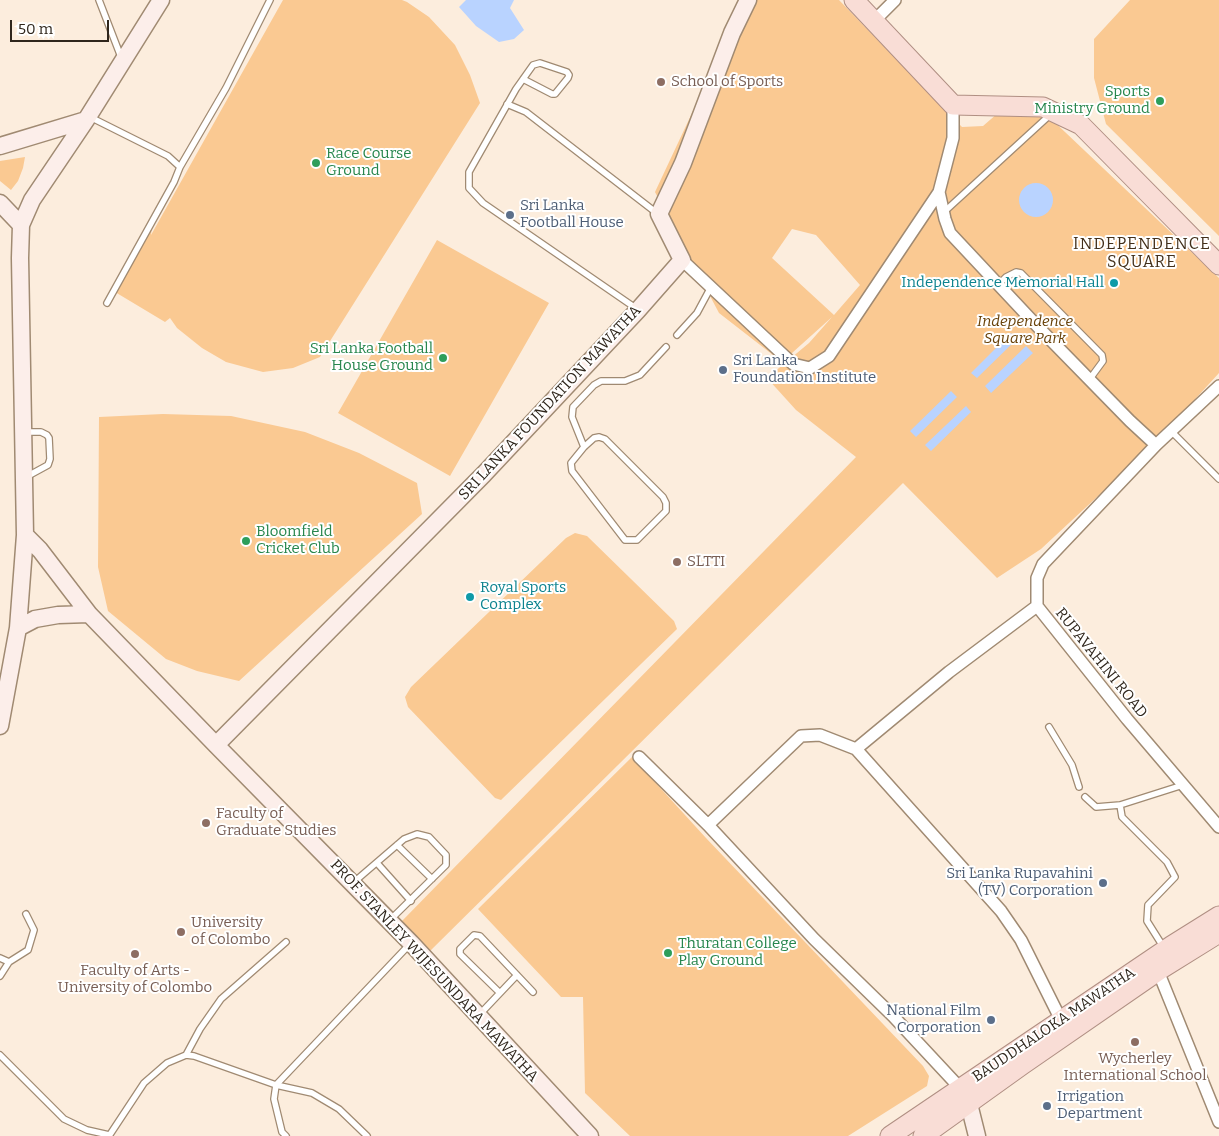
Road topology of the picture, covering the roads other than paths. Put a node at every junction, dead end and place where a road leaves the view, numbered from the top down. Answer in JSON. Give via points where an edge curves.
{"nodes":[{"id":1,"x":99,"y":0,"type":"edge"},
{"id":2,"x":162,"y":0,"type":"edge"},
{"id":3,"x":270,"y":0,"type":"edge"},
{"id":4,"x":748,"y":0,"type":"edge"},
{"id":5,"x":854,"y":0,"type":"edge"},
{"id":6,"x":895,"y":0,"type":"edge"},
{"id":7,"x":874,"y":21,"type":"junction"},
{"id":8,"x":123,"y":62,"type":"junction"},
{"id":9,"x":523,"y":79,"type":"junction"},
{"id":10,"x":507,"y":104,"type":"junction"},
{"id":11,"x":953,"y":105,"type":"junction"},
{"id":12,"x":1053,"y":112,"type":"junction"},
{"id":13,"x":87,"y":118,"type":"junction"},
{"id":14,"x":0,"y":146,"type":"edge"},
{"id":15,"x":180,"y":167,"type":"junction"},
{"id":16,"x":939,"y":192,"type":"junction"},
{"id":17,"x":0,"y":203,"type":"edge"},
{"id":18,"x":944,"y":212,"type":"junction"},
{"id":19,"x":658,"y":214,"type":"junction"},
{"id":20,"x":22,"y":225,"type":"junction"},
{"id":21,"x":682,"y":260,"type":"junction"},
{"id":22,"x":1219,"y":265,"type":"edge"},
{"id":23,"x":998,"y":285,"type":"junction"},
{"id":24,"x":711,"y":287,"type":"junction"},
{"id":25,"x":107,"y":303,"type":"dead end"},
{"id":26,"x":638,"y":310,"type":"junction"},
{"id":27,"x":677,"y":335,"type":"dead end"},
{"id":28,"x":666,"y":347,"type":"dead end"},
{"id":29,"x":1089,"y":380,"type":"junction"},
{"id":30,"x":1219,"y":386,"type":"edge"},
{"id":31,"x":23,"y":432,"type":"junction"},
{"id":32,"x":1171,"y":432,"type":"junction"},
{"id":33,"x":1156,"y":445,"type":"junction"},
{"id":34,"x":584,"y":447,"type":"junction"},
{"id":35,"x":24,"y":477,"type":"junction"},
{"id":36,"x":1219,"y":479,"type":"edge"},
{"id":37,"x":25,"y":535,"type":"junction"},
{"id":38,"x":1037,"y":606,"type":"junction"},
{"id":39,"x":89,"y":614,"type":"junction"},
{"id":40,"x":18,"y":628,"type":"junction"},
{"id":41,"x":0,"y":726,"type":"edge"},
{"id":42,"x":1049,"y":727,"type":"dead end"},
{"id":43,"x":216,"y":745,"type":"junction"},
{"id":44,"x":856,"y":749,"type":"junction"},
{"id":45,"x":639,"y":757,"type":"dead end"},
{"id":46,"x":1183,"y":785,"type":"junction"},
{"id":47,"x":1079,"y":787,"type":"dead end"},
{"id":48,"x":1085,"y":798,"type":"dead end"},
{"id":49,"x":1120,"y":806,"type":"junction"},
{"id":50,"x":708,"y":825,"type":"junction"},
{"id":51,"x":1219,"y":827,"type":"edge"},
{"id":52,"x":397,"y":845,"type":"junction"},
{"id":53,"x":377,"y":863,"type":"junction"},
{"id":54,"x":432,"y":879,"type":"junction"},
{"id":55,"x":352,"y":883,"type":"junction"},
{"id":56,"x":411,"y":901,"type":"junction"},
{"id":57,"x":26,"y":914,"type":"dead end"},
{"id":58,"x":1219,"y":916,"type":"edge"},
{"id":59,"x":389,"y":920,"type":"junction"},
{"id":60,"x":1219,"y":933,"type":"edge"},
{"id":61,"x":286,"y":942,"type":"dead end"},
{"id":62,"x":411,"y":943,"type":"junction"},
{"id":63,"x":1165,"y":950,"type":"junction"},
{"id":64,"x":0,"y":958,"type":"edge"},
{"id":65,"x":9,"y":962,"type":"junction"},
{"id":66,"x":1158,"y":971,"type":"junction"},
{"id":67,"x":517,"y":975,"type":"junction"},
{"id":68,"x":0,"y":976,"type":"edge"},
{"id":69,"x":533,"y":992,"type":"dead end"},
{"id":70,"x":500,"y":993,"type":"junction"},
{"id":71,"x":478,"y":1016,"type":"junction"},
{"id":72,"x":1061,"y":1020,"type":"junction"},
{"id":73,"x":0,"y":1055,"type":"edge"},
{"id":74,"x":186,"y":1055,"type":"junction"},
{"id":75,"x":276,"y":1085,"type":"junction"},
{"id":76,"x":965,"y":1097,"type":"junction"},
{"id":77,"x":1219,"y":1122,"type":"edge"},
{"id":78,"x":109,"y":1135,"type":"edge"},
{"id":79,"x":286,"y":1136,"type":"edge"},
{"id":80,"x":367,"y":1136,"type":"edge"},
{"id":81,"x":590,"y":1136,"type":"edge"},
{"id":82,"x":890,"y":1136,"type":"edge"},
{"id":83,"x":923,"y":1136,"type":"edge"},
{"id":84,"x":977,"y":1136,"type":"edge"}],
"edges":[{"from":1,"to":8,"type":"lane"},
{"from":2,"to":8,"type":"main road"},
{"from":3,"to":15,"type":"lane","via":[[226,88]]},
{"from":4,"to":19,"type":"main road","via":[[732,33],[683,163]]},
{"from":5,"to":7,"type":"main road"},
{"from":6,"to":7,"type":"street"},
{"from":7,"to":11,"type":"main road"},
{"from":8,"to":13,"type":"main road"},
{"from":9,"to":9,"type":"lane","via":[[533,65],[540,63],[569,75],[555,94]]},
{"from":9,"to":10,"type":"lane"},
{"from":10,"to":19,"type":"lane","via":[[526,112]]},
{"from":10,"to":26,"type":"lane","via":[[470,172],[470,188],[483,203]]},
{"from":11,"to":12,"type":"main road","via":[[1043,107]]},
{"from":11,"to":16,"type":"street","via":[[953,138]]},
{"from":12,"to":18,"type":"lane"},
{"from":12,"to":22,"type":"main road","via":[[1081,125]]},
{"from":13,"to":14,"type":"main road"},
{"from":13,"to":15,"type":"lane","via":[[168,156]]},
{"from":13,"to":20,"type":"main road","via":[[32,200]]},
{"from":15,"to":25,"type":"lane"},
{"from":16,"to":18,"type":"street"},
{"from":16,"to":24,"type":"street","via":[[829,356],[810,368],[793,364]]},
{"from":17,"to":20,"type":"main road"},
{"from":18,"to":23,"type":"street","via":[[950,233]]},
{"from":19,"to":21,"type":"main road"},
{"from":20,"to":31,"type":"main road"},
{"from":21,"to":24,"type":"street"},
{"from":21,"to":26,"type":"main road","name":"SRI LANKA FOUNDATION MAWATHA"},
{"from":23,"to":29,"type":"street"},
{"from":23,"to":29,"type":"lane","via":[[1006,277],[1022,273],[1102,355],[1103,362]]},
{"from":24,"to":27,"type":"lane","via":[[697,313]]},
{"from":26,"to":43,"type":"main road","name":"SRI LANKA FOUNDATION MAWATHA","via":[[484,474]]},
{"from":28,"to":34,"type":"lane","via":[[640,375],[625,381],[601,381],[573,407],[572,417]]},
{"from":29,"to":33,"type":"street"},
{"from":30,"to":32,"type":"street"},
{"from":31,"to":35,"type":"main road"},
{"from":31,"to":35,"type":"lane","via":[[46,435],[50,459],[48,466]]},
{"from":32,"to":33,"type":"street"},
{"from":32,"to":36,"type":"lane"},
{"from":33,"to":38,"type":"street","name":"RUPAVAHINI ROAD","via":[[1043,564],[1037,578]]},
{"from":34,"to":34,"type":"lane","via":[[594,438],[605,439],[663,497],[666,511],[637,540],[625,540],[572,471],[571,463]]},
{"from":35,"to":37,"type":"main road"},
{"from":37,"to":39,"type":"main road","name":"PROF. STANLEY WIJESUNDARA MAWATHA"},
{"from":37,"to":40,"type":"main road"},
{"from":38,"to":44,"type":"street","via":[[949,672]]},
{"from":38,"to":46,"type":"street","name":"RUPAVAHINI ROAD"},
{"from":39,"to":40,"type":"main road","via":[[58,614],[36,619]]},
{"from":39,"to":43,"type":"main road","name":"PROF. STANLEY WIJESUNDARA MAWATHA"},
{"from":40,"to":41,"type":"main road"},
{"from":42,"to":47,"type":"lane","via":[[1072,765]]},
{"from":43,"to":55,"type":"main road","name":"PROF. STANLEY WIJESUNDARA MAWATHA"},
{"from":44,"to":50,"type":"street","via":[[820,734],[801,736]]},
{"from":44,"to":72,"type":"street","via":[[1001,910],[1021,940]]},
{"from":45,"to":50,"type":"street"},
{"from":46,"to":49,"type":"lane"},
{"from":46,"to":51,"type":"street","name":"RUPAVAHINI ROAD"},
{"from":48,"to":49,"type":"lane","via":[[1096,807]]},
{"from":49,"to":63,"type":"lane","via":[[1122,817],[1167,862],[1175,877],[1148,905],[1147,921]]},
{"from":50,"to":76,"type":"street","via":[[814,939],[893,1016]]},
{"from":52,"to":53,"type":"lane"},
{"from":52,"to":54,"type":"lane"},
{"from":52,"to":54,"type":"lane","via":[[410,835],[429,837],[447,860]]},
{"from":53,"to":55,"type":"lane"},
{"from":53,"to":56,"type":"lane"},
{"from":54,"to":56,"type":"lane"},
{"from":55,"to":59,"type":"main road","name":"PROF. STANLEY WIJESUNDARA MAWATHA"},
{"from":56,"to":59,"type":"lane"},
{"from":57,"to":65,"type":"lane","via":[[34,930],[28,950]]},
{"from":58,"to":63,"type":"main road","name":"BAUDDHALOKA MAWATHA"},
{"from":59,"to":62,"type":"main road","name":"PROF. STANLEY WIJESUNDARA MAWATHA"},
{"from":60,"to":66,"type":"main road","name":"BAUDDHALOKA MAWATHA"},
{"from":61,"to":74,"type":"lane","via":[[221,999]]},
{"from":62,"to":71,"type":"main road","name":"PROF. STANLEY WIJESUNDARA MAWATHA"},
{"from":62,"to":75,"type":"lane"},
{"from":63,"to":72,"type":"main road","name":"BAUDDHALOKA MAWATHA"},
{"from":64,"to":65,"type":"lane"},
{"from":65,"to":68,"type":"lane"},
{"from":66,"to":76,"type":"main road","name":"BAUDDHALOKA MAWATHA","via":[[1022,1065]]},
{"from":66,"to":77,"type":"street"},
{"from":67,"to":69,"type":"lane"},
{"from":67,"to":70,"type":"lane"},
{"from":67,"to":70,"type":"lane","via":[[480,936],[474,935],[460,949],[463,958]]},
{"from":70,"to":71,"type":"lane"},
{"from":71,"to":81,"type":"main road","name":"PROF. STANLEY WIJESUNDARA MAWATHA"},
{"from":72,"to":76,"type":"main road","name":"BAUDDHALOKA MAWATHA"},
{"from":73,"to":78,"type":"lane","via":[[64,1119],[87,1130]]},
{"from":74,"to":75,"type":"lane"},
{"from":74,"to":78,"type":"lane","via":[[167,1063],[144,1083]]},
{"from":75,"to":79,"type":"lane","via":[[274,1099],[282,1132]]},
{"from":75,"to":80,"type":"lane","via":[[312,1093],[339,1109]]},
{"from":76,"to":82,"type":"main road","name":"BAUDDHALOKA MAWATHA"},
{"from":76,"to":83,"type":"main road","name":"BAUDDHALOKA MAWATHA"},
{"from":76,"to":84,"type":"main road"}]}
